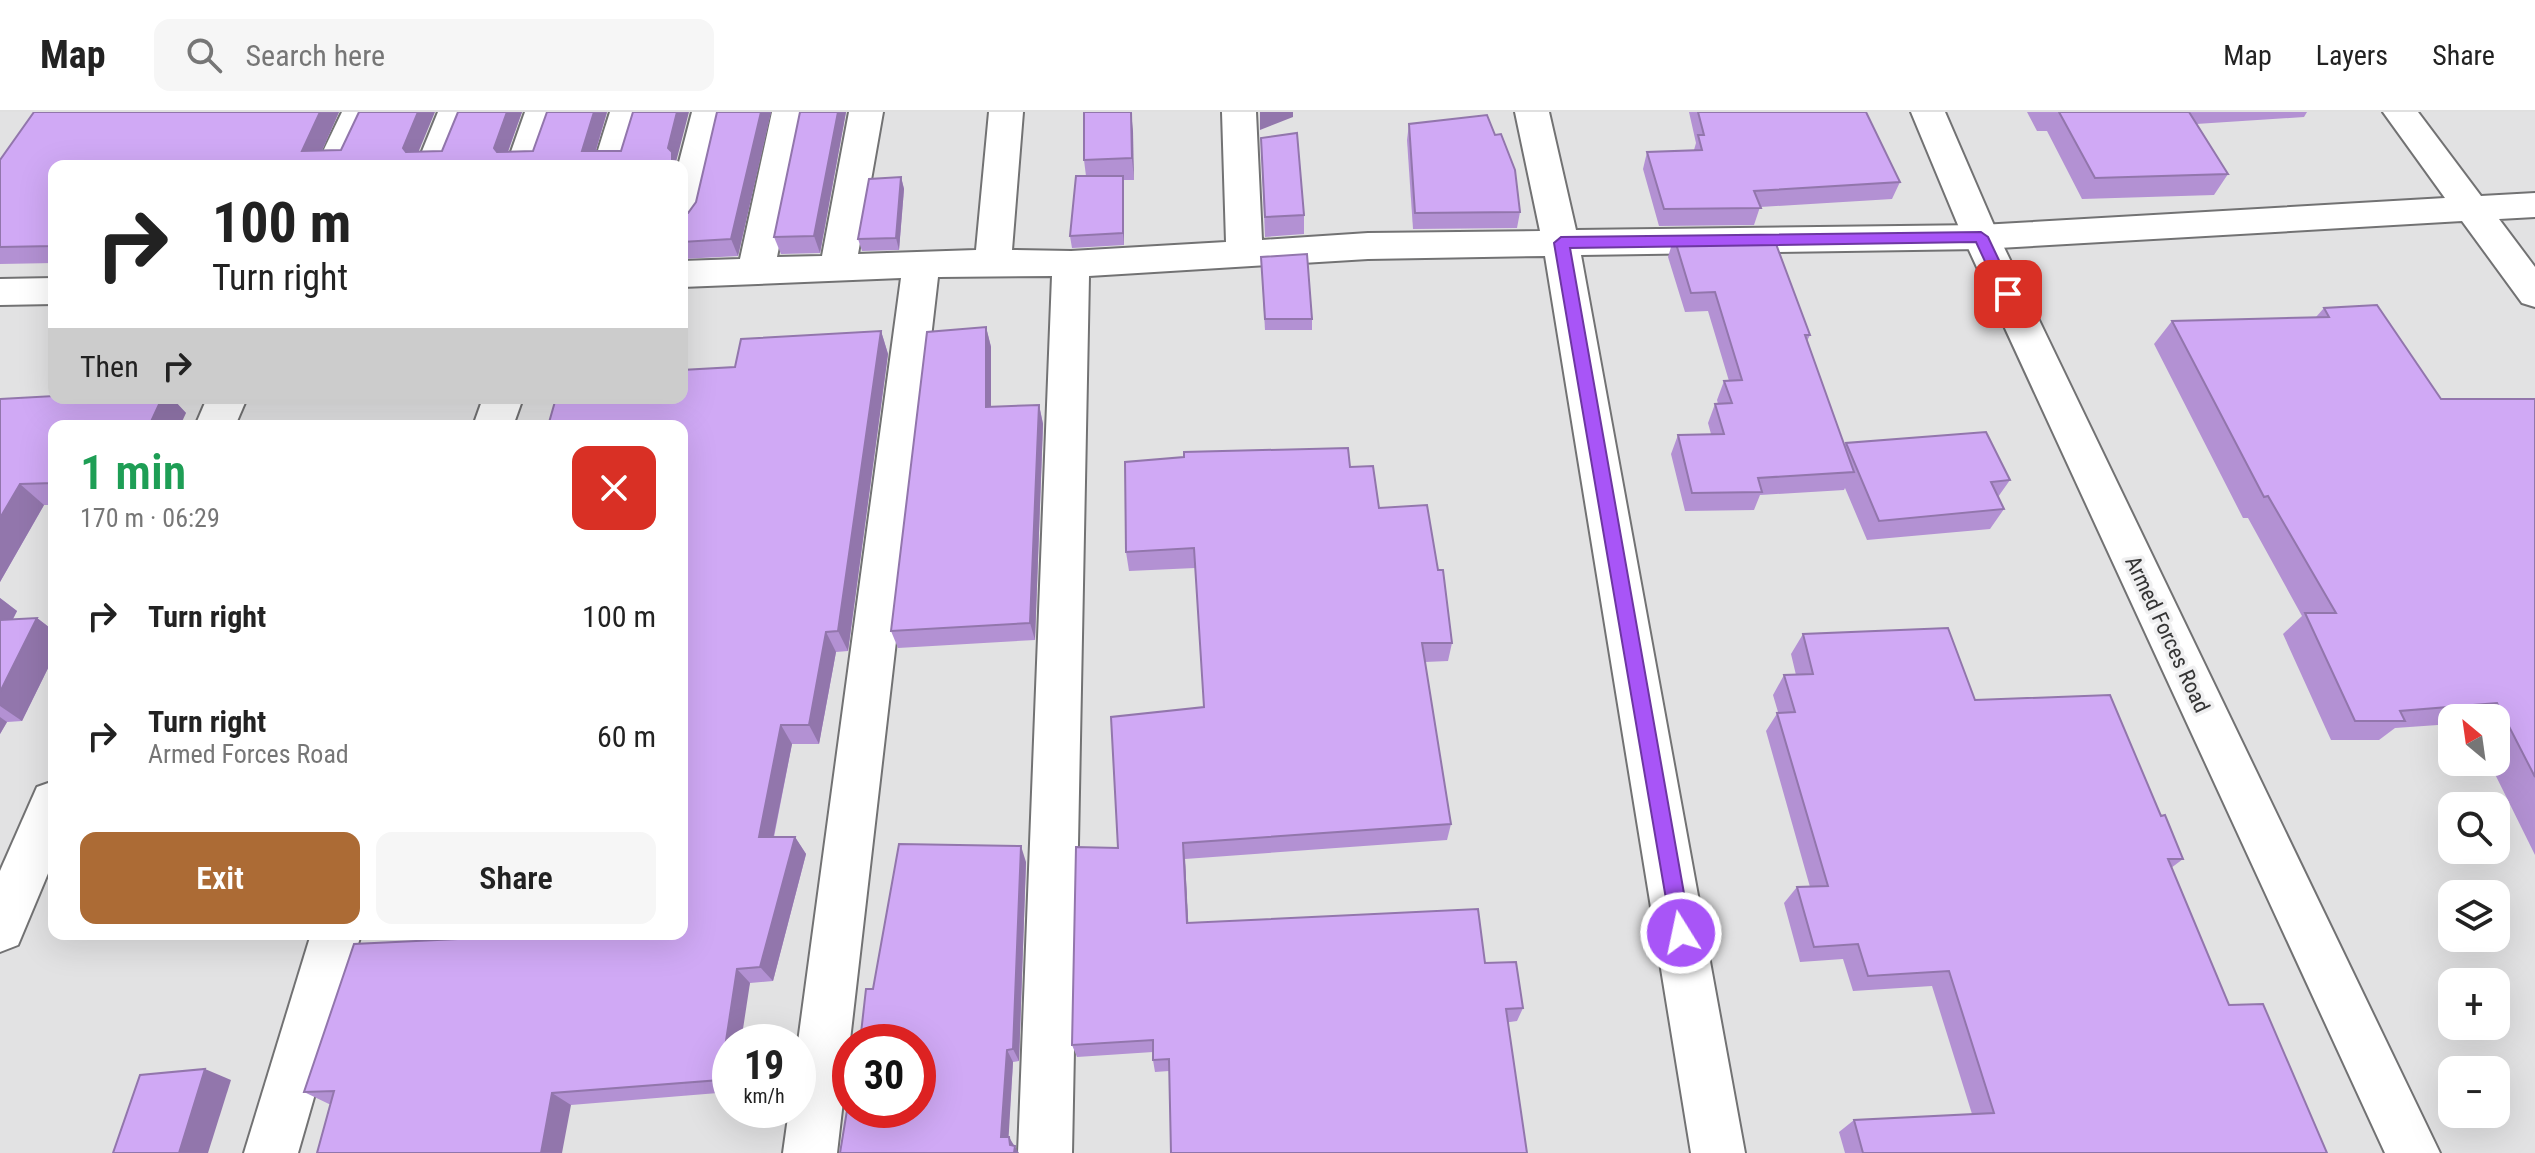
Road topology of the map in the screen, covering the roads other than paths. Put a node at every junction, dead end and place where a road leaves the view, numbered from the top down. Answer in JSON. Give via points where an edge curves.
{"nodes":[{"id":1,"x":359,"y":112,"type":"edge"},
{"id":2,"x":455,"y":112,"type":"edge"},
{"id":3,"x":542,"y":112,"type":"edge"},
{"id":4,"x":627,"y":112,"type":"edge"},
{"id":5,"x":709,"y":112,"type":"edge"},
{"id":6,"x":789,"y":112,"type":"edge"},
{"id":7,"x":866,"y":112,"type":"edge"},
{"id":8,"x":1006,"y":112,"type":"edge"},
{"id":9,"x":1239,"y":112,"type":"edge"},
{"id":10,"x":1532,"y":112,"type":"edge"},
{"id":11,"x":1928,"y":112,"type":"edge"},
{"id":12,"x":2400,"y":112,"type":"edge"},
{"id":13,"x":336,"y":160,"type":"edge"},
{"id":14,"x":435,"y":160,"type":"edge"},
{"id":15,"x":525,"y":160,"type":"edge"},
{"id":16,"x":612,"y":160,"type":"edge"},
{"id":17,"x":688,"y":194,"type":"edge"},
{"id":18,"x":2535,"y":205,"type":"edge"},
{"id":19,"x":2472,"y":208,"type":"junction"},
{"id":20,"x":1981,"y":237,"type":"junction"},
{"id":21,"x":1561,"y":243,"type":"junction"},
{"id":22,"x":1244,"y":253,"type":"junction"},
{"id":23,"x":993,"y":262,"type":"junction"},
{"id":24,"x":1071,"y":264,"type":"junction"},
{"id":25,"x":921,"y":265,"type":"junction"},
{"id":26,"x":838,"y":267,"type":"junction"},
{"id":27,"x":756,"y":272,"type":"junction"},
{"id":28,"x":688,"y":274,"type":"edge"},
{"id":29,"x":48,"y":291,"type":"edge"},
{"id":30,"x":0,"y":292,"type":"edge"},
{"id":31,"x":2535,"y":294,"type":"edge"},
{"id":32,"x":48,"y":816,"type":"edge"},
{"id":33,"x":0,"y":928,"type":"edge"},
{"id":34,"x":334,"y":940,"type":"edge"},
{"id":35,"x":271,"y":1153,"type":"edge"},
{"id":36,"x":810,"y":1153,"type":"edge"},
{"id":37,"x":1045,"y":1153,"type":"edge"},
{"id":38,"x":1718,"y":1153,"type":"edge"},
{"id":39,"x":2413,"y":1153,"type":"edge"}],
"edges":[{"from":1,"to":13,"type":"street"},
{"from":2,"to":14,"type":"street"},
{"from":3,"to":15,"type":"street"},
{"from":4,"to":16,"type":"street"},
{"from":5,"to":17,"type":"street"},
{"from":6,"to":27,"type":"street"},
{"from":7,"to":26,"type":"street"},
{"from":8,"to":23,"type":"street"},
{"from":9,"to":22,"type":"street"},
{"from":10,"to":21,"type":"street"},
{"from":11,"to":20,"type":"street","name":"Armed Forces Road"},
{"from":12,"to":19,"type":"street"},
{"from":18,"to":19,"type":"street"},
{"from":19,"to":20,"type":"street"},
{"from":19,"to":31,"type":"street"},
{"from":20,"to":21,"type":"street"},
{"from":20,"to":39,"type":"street","name":"Armed Forces Road"},
{"from":21,"to":22,"type":"street"},
{"from":21,"to":38,"type":"street"},
{"from":22,"to":24,"type":"street"},
{"from":23,"to":24,"type":"street"},
{"from":23,"to":25,"type":"street"},
{"from":24,"to":37,"type":"street"},
{"from":25,"to":26,"type":"street"},
{"from":25,"to":36,"type":"street"},
{"from":26,"to":27,"type":"street"},
{"from":27,"to":28,"type":"street"},
{"from":29,"to":30,"type":"street"},
{"from":32,"to":33,"type":"street"},
{"from":34,"to":35,"type":"street"}]}
